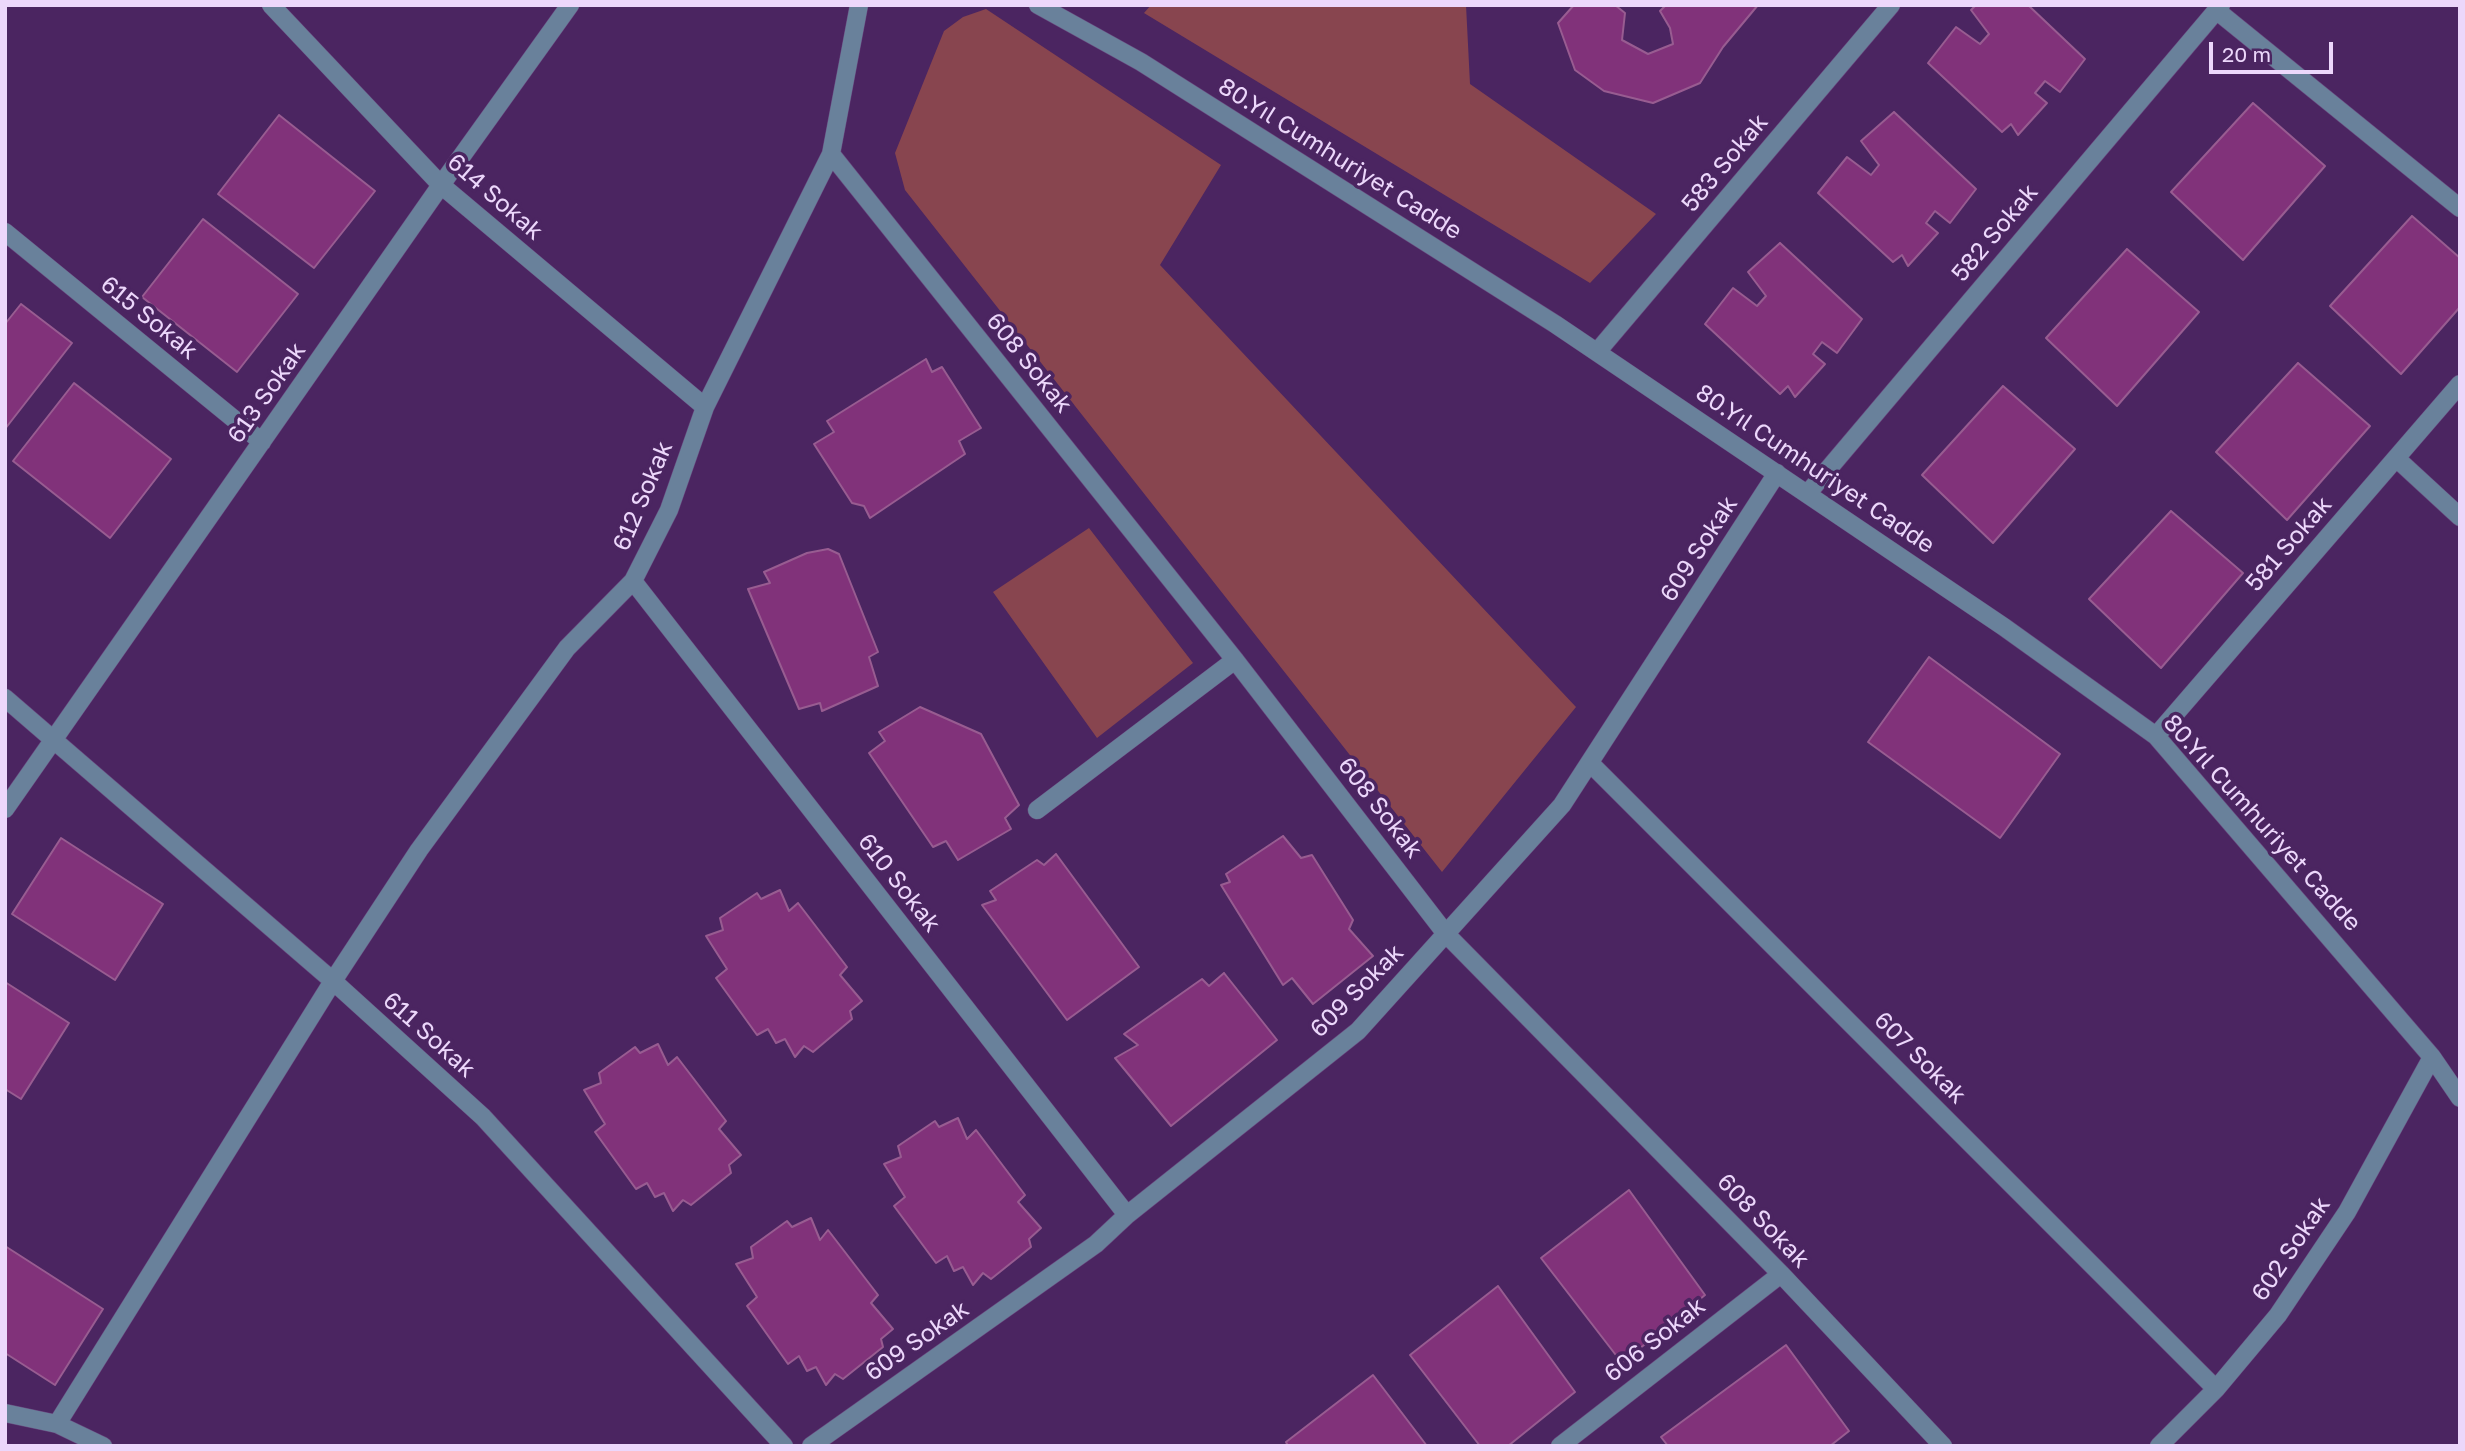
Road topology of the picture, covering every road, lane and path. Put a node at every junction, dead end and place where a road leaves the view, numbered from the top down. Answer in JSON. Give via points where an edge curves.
{"nodes":[{"id":1,"x":271,"y":5,"type":"edge"},
{"id":2,"x":570,"y":5,"type":"edge"},
{"id":3,"x":859,"y":5,"type":"edge"},
{"id":4,"x":1038,"y":5,"type":"edge"},
{"id":5,"x":1891,"y":5,"type":"edge"},
{"id":6,"x":2218,"y":8,"type":"edge"},
{"id":7,"x":831,"y":154,"type":"junction"},
{"id":8,"x":441,"y":185,"type":"junction"},
{"id":9,"x":2460,"y":208,"type":"edge"},
{"id":10,"x":5,"y":232,"type":"edge"},
{"id":11,"x":1597,"y":352,"type":"junction"},
{"id":12,"x":2460,"y":384,"type":"edge"},
{"id":13,"x":705,"y":407,"type":"junction"},
{"id":14,"x":262,"y":442,"type":"junction"},
{"id":15,"x":2396,"y":458,"type":"junction"},
{"id":16,"x":1777,"y":474,"type":"junction"},
{"id":17,"x":1808,"y":493,"type":"junction"},
{"id":18,"x":2460,"y":517,"type":"edge"},
{"id":19,"x":633,"y":581,"type":"junction"},
{"id":20,"x":1235,"y":660,"type":"junction"},
{"id":21,"x":5,"y":698,"type":"edge"},
{"id":22,"x":2156,"y":736,"type":"junction"},
{"id":23,"x":54,"y":739,"type":"junction"},
{"id":24,"x":1590,"y":763,"type":"junction"},
{"id":25,"x":5,"y":809,"type":"edge"},
{"id":26,"x":1037,"y":810,"type":"dead end"},
{"id":27,"x":1446,"y":934,"type":"junction"},
{"id":28,"x":333,"y":981,"type":"junction"},
{"id":29,"x":2432,"y":1057,"type":"junction"},
{"id":30,"x":2460,"y":1098,"type":"edge"},
{"id":31,"x":1128,"y":1215,"type":"junction"},
{"id":32,"x":1781,"y":1274,"type":"junction"},
{"id":33,"x":2216,"y":1389,"type":"junction"},
{"id":34,"x":5,"y":1413,"type":"edge"},
{"id":35,"x":57,"y":1424,"type":"junction"},
{"id":36,"x":103,"y":1446,"type":"edge"},
{"id":37,"x":784,"y":1446,"type":"edge"},
{"id":38,"x":811,"y":1446,"type":"edge"},
{"id":39,"x":1560,"y":1446,"type":"edge"},
{"id":40,"x":1943,"y":1446,"type":"edge"},
{"id":41,"x":2159,"y":1446,"type":"edge"}],
"edges":[{"from":1,"to":8,"type":"street","name":"614 Sokak"},
{"from":2,"to":8,"type":"street","name":"613 Sokak"},
{"from":3,"to":7,"type":"street","name":"612 Sokak"},
{"from":4,"to":11,"type":"street","name":"80.Yıl Cumhuriyet Cadde","via":[[1141,62]]},
{"from":5,"to":11,"type":"street","name":"583 Sokak"},
{"from":6,"to":9,"type":"street"},
{"from":6,"to":17,"type":"street","name":"582 Sokak"},
{"from":7,"to":13,"type":"street","name":"612 Sokak"},
{"from":7,"to":20,"type":"street","name":"608 Sokak"},
{"from":8,"to":13,"type":"street","name":"614 Sokak"},
{"from":8,"to":14,"type":"street","name":"613 Sokak"},
{"from":10,"to":14,"type":"street","name":"615 Sokak"},
{"from":11,"to":16,"type":"street","name":"80.Yıl Cumhuriyet Cadde"},
{"from":12,"to":15,"type":"street","name":"581 Sokak"},
{"from":13,"to":19,"type":"street","name":"612 Sokak","via":[[669,510]]},
{"from":14,"to":23,"type":"street","name":"613 Sokak"},
{"from":15,"to":18,"type":"street"},
{"from":15,"to":22,"type":"street","name":"581 Sokak"},
{"from":16,"to":17,"type":"street","name":"80.Yıl Cumhuriyet Cadde"},
{"from":16,"to":24,"type":"street","name":"609 Sokak"},
{"from":17,"to":22,"type":"street","name":"80.Yıl Cumhuriyet Cadde"},
{"from":19,"to":28,"type":"street","name":"612 Sokak","via":[[567,648],[419,850]]},
{"from":19,"to":31,"type":"street","name":"610 Sokak"},
{"from":20,"to":26,"type":"street"},
{"from":20,"to":27,"type":"street","name":"608 Sokak"},
{"from":21,"to":23,"type":"street","name":"611 Sokak"},
{"from":22,"to":29,"type":"street","name":"80.Yıl Cumhuriyet Cadde"},
{"from":23,"to":25,"type":"street","name":"613 Sokak"},
{"from":23,"to":28,"type":"street","name":"611 Sokak"},
{"from":24,"to":27,"type":"street","name":"609 Sokak","via":[[1562,805]]},
{"from":24,"to":33,"type":"street","name":"607 Sokak"},
{"from":27,"to":31,"type":"street","name":"609 Sokak","via":[[1358,1031]]},
{"from":27,"to":32,"type":"street","name":"608 Sokak"},
{"from":28,"to":35,"type":"street","name":"612 Sokak"},
{"from":28,"to":37,"type":"street","name":"611 Sokak","via":[[483,1118]]},
{"from":29,"to":30,"type":"street","name":"80.Yıl Cumhuriyet Cadde"},
{"from":29,"to":33,"type":"street","name":"602 Sokak","via":[[2347,1212],[2278,1315]]},
{"from":31,"to":38,"type":"street","name":"609 Sokak","via":[[1096,1244]]},
{"from":32,"to":39,"type":"street","name":"606 Sokak"},
{"from":32,"to":40,"type":"street","name":"608 Sokak"},
{"from":33,"to":41,"type":"street","name":"602 Sokak"},
{"from":34,"to":35,"type":"street"},
{"from":35,"to":36,"type":"street"}]}
